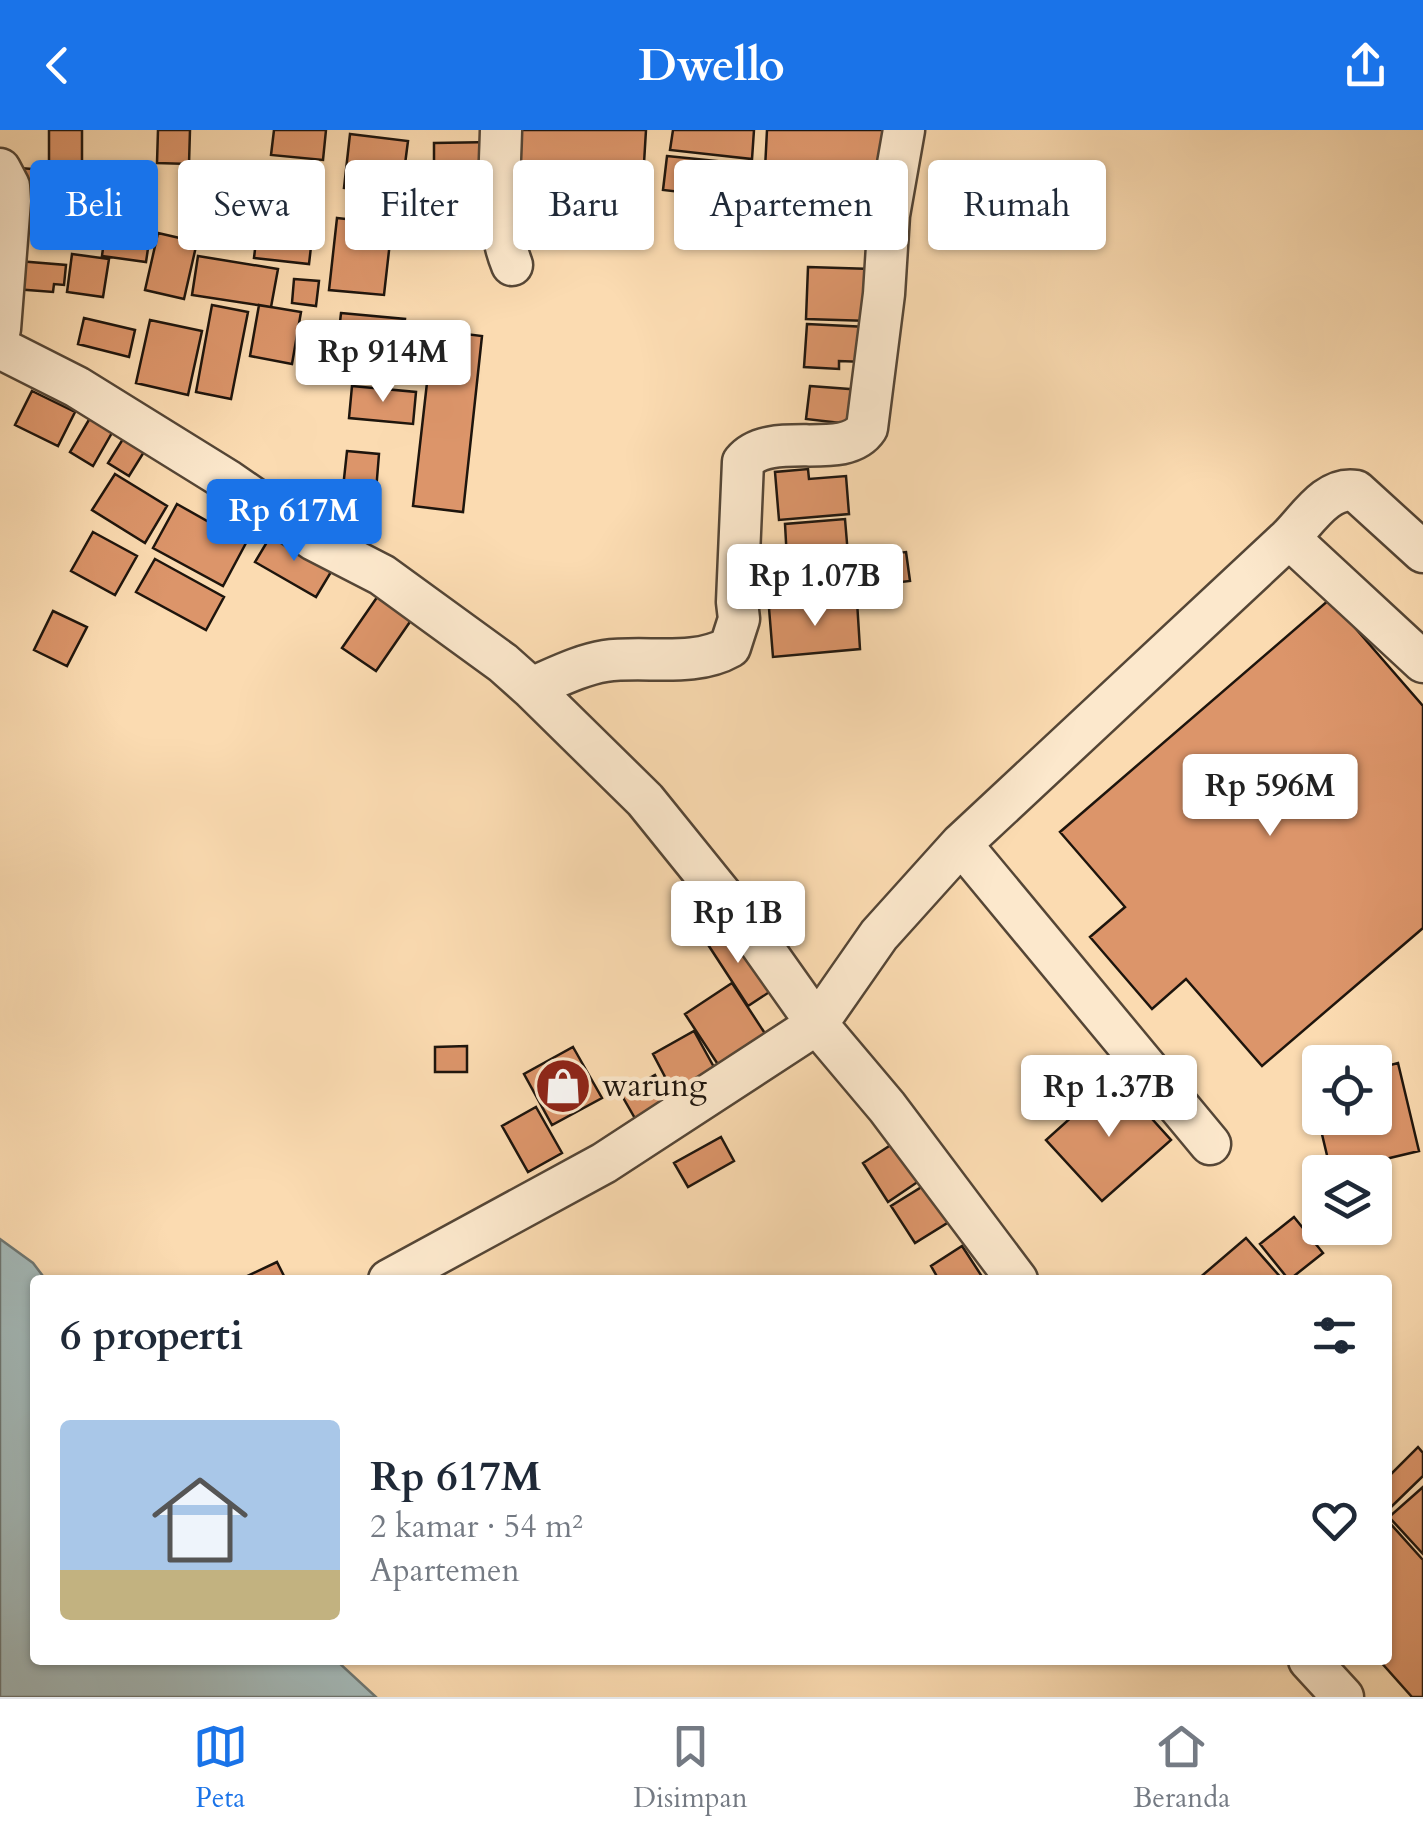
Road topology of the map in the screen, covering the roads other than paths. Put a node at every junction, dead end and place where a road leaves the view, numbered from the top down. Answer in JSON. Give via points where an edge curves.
{"nodes":[{"id":1,"x":502,"y":130,"type":"edge"},
{"id":2,"x":904,"y":130,"type":"edge"},
{"id":3,"x":0,"y":169,"type":"edge"},
{"id":4,"x":512,"y":264,"type":"dead end"},
{"id":5,"x":0,"y":329,"type":"edge"},
{"id":6,"x":0,"y":348,"type":"edge"},
{"id":7,"x":1289,"y":538,"type":"junction"},
{"id":8,"x":1423,"y":552,"type":"edge"},
{"id":9,"x":1423,"y":662,"type":"edge"},
{"id":10,"x":531,"y":688,"type":"junction"},
{"id":11,"x":961,"y":844,"type":"junction"},
{"id":12,"x":816,"y":1024,"type":"junction"},
{"id":13,"x":1210,"y":1144,"type":"dead end"},
{"id":14,"x":397,"y":1275,"type":"edge"},
{"id":15,"x":1013,"y":1275,"type":"edge"},
{"id":16,"x":1313,"y":1665,"type":"edge"},
{"id":17,"x":1343,"y":1697,"type":"edge"}],
"edges":[{"from":1,"to":4,"type":"street","via":[[499,215]]},
{"from":2,"to":10,"type":"street","via":[[888,215],[867,428],[852,441],[758,449],[743,462],[739,619],[730,646],[700,657],[604,662]]},
{"from":3,"to":5,"type":"street","via":[[10,201]]},
{"from":6,"to":10,"type":"street","via":[[77,387],[314,540],[382,575]]},
{"from":7,"to":8,"type":"street","via":[[1343,489],[1356,491]]},
{"from":7,"to":9,"type":"street"},
{"from":7,"to":11,"type":"street"},
{"from":10,"to":12,"type":"street","via":[[645,800],[754,934]]},
{"from":11,"to":12,"type":"street","via":[[879,935]]},
{"from":11,"to":13,"type":"street"},
{"from":12,"to":14,"type":"street","via":[[604,1163]]},
{"from":12,"to":15,"type":"street","via":[[888,1107]]},
{"from":16,"to":17,"type":"street"}]}
